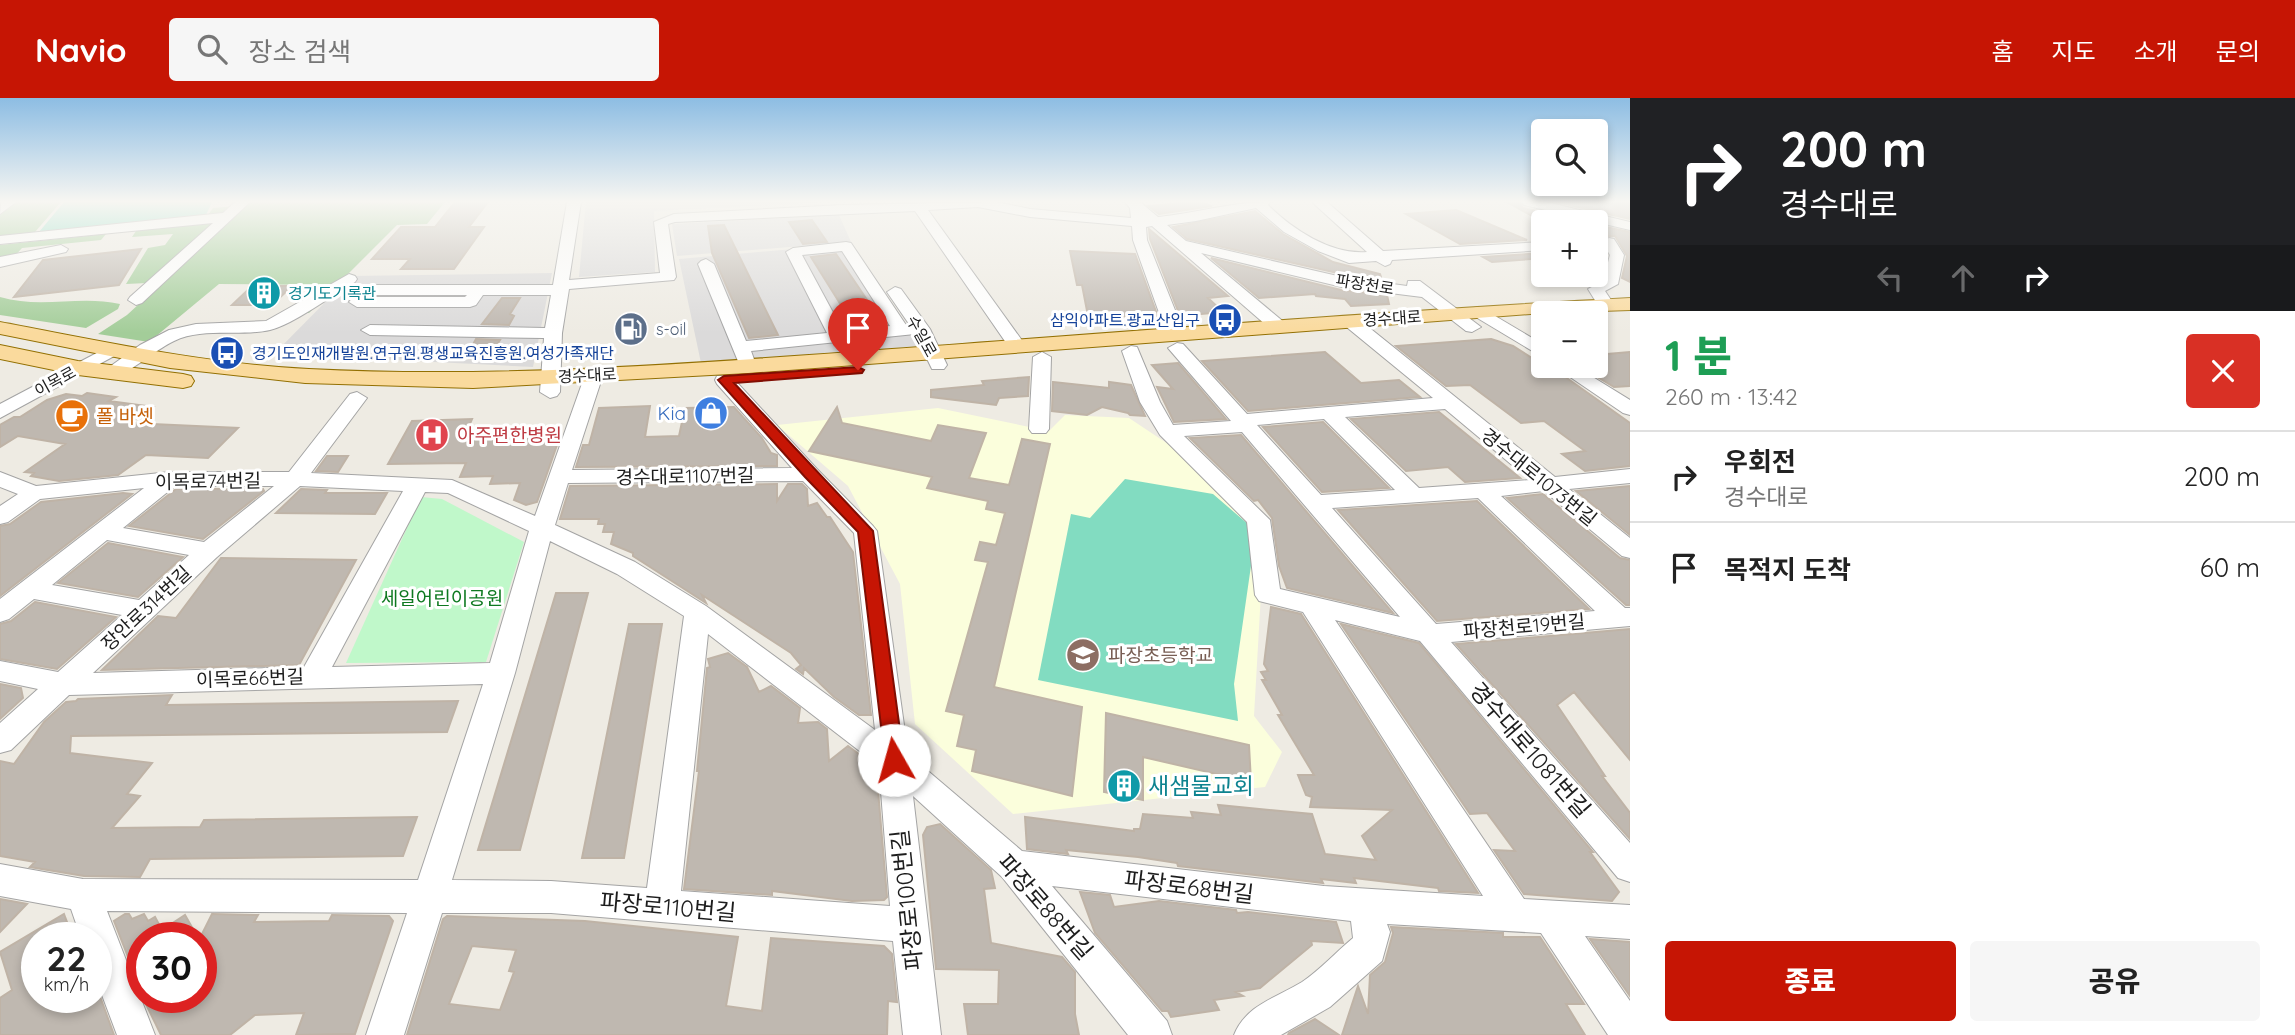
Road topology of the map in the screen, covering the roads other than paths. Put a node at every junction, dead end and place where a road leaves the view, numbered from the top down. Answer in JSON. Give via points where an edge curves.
{"nodes":[{"id":1,"x":90,"y":246,"type":"edge"},
{"id":2,"x":195,"y":246,"type":"edge"},
{"id":3,"x":567,"y":246,"type":"edge"},
{"id":4,"x":664,"y":246,"type":"edge"},
{"id":5,"x":865,"y":246,"type":"edge"},
{"id":6,"x":946,"y":246,"type":"edge"},
{"id":7,"x":1144,"y":246,"type":"edge"},
{"id":8,"x":1184,"y":246,"type":"edge"},
{"id":9,"x":1189,"y":246,"type":"edge"},
{"id":10,"x":1318,"y":246,"type":"edge"},
{"id":11,"x":1367,"y":246,"type":"edge"},
{"id":12,"x":1531,"y":247,"type":"edge"},
{"id":13,"x":1608,"y":250,"type":"edge"},
{"id":14,"x":1378,"y":256,"type":"junction"},
{"id":15,"x":0,"y":262,"type":"edge"},
{"id":16,"x":1623,"y":263,"type":"edge"},
{"id":17,"x":706,"y":264,"type":"dead end"},
{"id":18,"x":349,"y":279,"type":"dead end"},
{"id":19,"x":561,"y":288,"type":"junction"},
{"id":20,"x":478,"y":291,"type":"junction"},
{"id":21,"x":1426,"y":293,"type":"junction"},
{"id":22,"x":135,"y":300,"type":"dead end"},
{"id":23,"x":1599,"y":301,"type":"edge"},
{"id":24,"x":1630,"y":304,"type":"edge"},
{"id":25,"x":1608,"y":311,"type":"edge"},
{"id":26,"x":1454,"y":314,"type":"junction"},
{"id":27,"x":1608,"y":314,"type":"edge"},
{"id":28,"x":1531,"y":316,"type":"edge"},
{"id":29,"x":1630,"y":318,"type":"edge"},
{"id":30,"x":1476,"y":319,"type":"junction"},
{"id":31,"x":1531,"y":324,"type":"edge"},
{"id":32,"x":1502,"y":325,"type":"junction"},
{"id":33,"x":1279,"y":327,"type":"junction"},
{"id":34,"x":1357,"y":327,"type":"junction"},
{"id":35,"x":0,"y":328,"type":"edge"},
{"id":36,"x":920,"y":329,"type":"junction"},
{"id":37,"x":370,"y":330,"type":"dead end"},
{"id":38,"x":901,"y":330,"type":"junction"},
{"id":39,"x":553,"y":333,"type":"junction"},
{"id":40,"x":838,"y":337,"type":"junction"},
{"id":41,"x":1177,"y":341,"type":"junction"},
{"id":42,"x":1531,"y":344,"type":"edge"},
{"id":43,"x":1017,"y":346,"type":"junction"},
{"id":44,"x":1131,"y":351,"type":"junction"},
{"id":45,"x":0,"y":352,"type":"edge"},
{"id":46,"x":139,"y":356,"type":"junction"},
{"id":47,"x":744,"y":356,"type":"junction"},
{"id":48,"x":1042,"y":357,"type":"junction"},
{"id":49,"x":935,"y":359,"type":"junction"},
{"id":50,"x":110,"y":362,"type":"junction"},
{"id":51,"x":78,"y":368,"type":"junction"},
{"id":52,"x":663,"y":377,"type":"junction"},
{"id":53,"x":1582,"y":378,"type":"edge"},
{"id":54,"x":724,"y":380,"type":"junction"},
{"id":55,"x":592,"y":382,"type":"junction"},
{"id":56,"x":550,"y":385,"type":"junction"},
{"id":57,"x":1630,"y":394,"type":"edge"},
{"id":58,"x":1609,"y":395,"type":"junction"},
{"id":59,"x":358,"y":398,"type":"junction"},
{"id":60,"x":1448,"y":403,"type":"junction"},
{"id":61,"x":1630,"y":409,"type":"edge"},
{"id":62,"x":0,"y":412,"type":"edge"},
{"id":63,"x":1329,"y":413,"type":"junction"},
{"id":64,"x":1244,"y":423,"type":"junction"},
{"id":65,"x":1039,"y":429,"type":"dead end"},
{"id":66,"x":1167,"y":431,"type":"junction"},
{"id":67,"x":810,"y":474,"type":"junction"},
{"id":68,"x":1630,"y":476,"type":"edge"},
{"id":69,"x":561,"y":477,"type":"junction"},
{"id":70,"x":0,"y":479,"type":"edge"},
{"id":71,"x":170,"y":479,"type":"junction"},
{"id":72,"x":295,"y":479,"type":"junction"},
{"id":73,"x":1546,"y":483,"type":"junction"},
{"id":74,"x":418,"y":484,"type":"junction"},
{"id":75,"x":1483,"y":491,"type":"junction"},
{"id":76,"x":34,"y":493,"type":"junction"},
{"id":77,"x":1413,"y":495,"type":"junction"},
{"id":78,"x":1315,"y":502,"type":"junction"},
{"id":79,"x":0,"y":517,"type":"edge"},
{"id":80,"x":542,"y":528,"type":"junction"},
{"id":81,"x":103,"y":531,"type":"junction"},
{"id":82,"x":1630,"y":550,"type":"edge"},
{"id":83,"x":209,"y":551,"type":"junction"},
{"id":84,"x":30,"y":590,"type":"junction"},
{"id":85,"x":1313,"y":608,"type":"junction"},
{"id":86,"x":144,"y":610,"type":"junction"},
{"id":87,"x":696,"y":612,"type":"junction"},
{"id":88,"x":0,"y":613,"type":"edge"},
{"id":89,"x":1624,"y":617,"type":"edge"},
{"id":90,"x":1429,"y":634,"type":"junction"},
{"id":91,"x":0,"y":671,"type":"edge"},
{"id":92,"x":501,"y":673,"type":"junction"},
{"id":93,"x":313,"y":677,"type":"junction"},
{"id":94,"x":65,"y":684,"type":"junction"},
{"id":95,"x":0,"y":741,"type":"edge"},
{"id":96,"x":894,"y":760,"type":"junction"},
{"id":97,"x":1014,"y":866,"type":"junction"},
{"id":98,"x":1630,"y":867,"type":"edge"},
{"id":99,"x":0,"y":880,"type":"edge"},
{"id":100,"x":83,"y":895,"type":"junction"},
{"id":101,"x":428,"y":895,"type":"junction"},
{"id":102,"x":1363,"y":905,"type":"junction"},
{"id":103,"x":662,"y":907,"type":"junction"},
{"id":104,"x":1515,"y":915,"type":"junction"},
{"id":105,"x":1551,"y":917,"type":"junction"},
{"id":106,"x":1630,"y":922,"type":"edge"},
{"id":107,"x":909,"y":925,"type":"junction"},
{"id":108,"x":1630,"y":1034,"type":"edge"},
{"id":109,"x":136,"y":1035,"type":"edge"},
{"id":110,"x":385,"y":1035,"type":"edge"},
{"id":111,"x":922,"y":1035,"type":"edge"},
{"id":112,"x":1153,"y":1035,"type":"edge"},
{"id":113,"x":1253,"y":1035,"type":"edge"}],
"edges":[{"from":1,"to":15,"type":"street"},
{"from":2,"to":22,"type":"street"},
{"from":3,"to":19,"type":"street"},
{"from":4,"to":19,"type":"street","via":[[668,277]]},
{"from":5,"to":36,"type":"street","name":"수일로"},
{"from":6,"to":43,"type":"street"},
{"from":7,"to":41,"type":"street"},
{"from":8,"to":33,"type":"street"},
{"from":9,"to":21,"type":"street","name":"파장천로","via":[[1342,282]]},
{"from":10,"to":14,"type":"street","name":"파장천로","via":[[1349,258]]},
{"from":11,"to":14,"type":"street","name":"파장천로"},
{"from":12,"to":14,"type":"street"},
{"from":13,"to":16,"type":"street"},
{"from":14,"to":21,"type":"street","name":"파장천로"},
{"from":16,"to":23,"type":"street","via":[[1610,284],[1596,289]]},
{"from":17,"to":47,"type":"street"},
{"from":18,"to":46,"type":"street","via":[[271,326],[184,331]]},
{"from":19,"to":20,"type":"street"},
{"from":19,"to":39,"type":"street"},
{"from":20,"to":20,"type":"street","via":[[368,290],[357,302],[470,302]]},
{"from":21,"to":26,"type":"street","name":"파장천로"},
{"from":24,"to":25,"type":"main road","name":"경수대로"},
{"from":26,"to":30,"type":"main road","name":"경수대로"},
{"from":26,"to":34,"type":"main road","name":"경수대로"},
{"from":27,"to":29,"type":"main road","name":"경수대로"},
{"from":28,"to":30,"type":"main road","name":"경수대로"},
{"from":30,"to":32,"type":"main road","name":"경수대로"},
{"from":30,"to":34,"type":"main road","name":"경수대로"},
{"from":31,"to":32,"type":"main road","name":"경수대로"},
{"from":32,"to":42,"type":"street"},
{"from":33,"to":34,"type":"main road","name":"경수대로"},
{"from":33,"to":41,"type":"main road","name":"경수대로"},
{"from":34,"to":41,"type":"main road","name":"경수대로"},
{"from":34,"to":60,"type":"street","name":"경수대로1073번길"},
{"from":35,"to":50,"type":"main road","name":"경수대로"},
{"from":36,"to":38,"type":"street"},
{"from":36,"to":49,"type":"street","name":"수일로"},
{"from":37,"to":39,"type":"street"},
{"from":38,"to":40,"type":"street"},
{"from":38,"to":40,"type":"street","via":[[846,246],[793,252]]},
{"from":39,"to":56,"type":"street"},
{"from":40,"to":47,"type":"street"},
{"from":41,"to":43,"type":"main road","name":"경수대로"},
{"from":41,"to":44,"type":"main road","name":"경수대로"},
{"from":41,"to":64,"type":"street","name":"경수대로1081번길"},
{"from":43,"to":49,"type":"main road","name":"경수대로"},
{"from":44,"to":48,"type":"main road","name":"경수대로"},
{"from":44,"to":66,"type":"street","via":[[1150,402]]},
{"from":45,"to":51,"type":"main road","name":"경수대로"},
{"from":46,"to":50,"type":"main road","name":"경수대로"},
{"from":46,"to":56,"type":"main road","name":"경수대로","via":[[305,376]]},
{"from":47,"to":49,"type":"main road","name":"경수대로"},
{"from":47,"to":52,"type":"main road","name":"경수대로"},
{"from":48,"to":49,"type":"main road","name":"경수대로"},
{"from":48,"to":65,"type":"street"},
{"from":49,"to":54,"type":"main road","name":"경수대로"},
{"from":50,"to":51,"type":"main road","name":"경수대로"},
{"from":50,"to":59,"type":"main road","name":"경수대로"},
{"from":51,"to":62,"type":"street","name":"이목로"},
{"from":52,"to":54,"type":"main road","name":"경수대로"},
{"from":52,"to":55,"type":"main road","name":"경수대로"},
{"from":53,"to":58,"type":"street"},
{"from":54,"to":67,"type":"street","name":"파장로100번길"},
{"from":55,"to":56,"type":"main road","name":"경수대로"},
{"from":55,"to":69,"type":"street"},
{"from":56,"to":59,"type":"main road","name":"경수대로"},
{"from":57,"to":58,"type":"street"},
{"from":58,"to":61,"type":"street"},
{"from":59,"to":72,"type":"street"},
{"from":60,"to":63,"type":"street"},
{"from":60,"to":73,"type":"street","name":"경수대로1073번길"},
{"from":63,"to":64,"type":"street"},
{"from":63,"to":77,"type":"street"},
{"from":64,"to":66,"type":"street"},
{"from":64,"to":78,"type":"street","name":"경수대로1081번길"},
{"from":66,"to":85,"type":"street","via":[[1258,520],[1268,595]]},
{"from":67,"to":69,"type":"street","name":"경수대로1107번길"},
{"from":67,"to":96,"type":"street","name":"파장로100번길","via":[[865,531]]},
{"from":68,"to":73,"type":"street"},
{"from":69,"to":80,"type":"street"},
{"from":70,"to":76,"type":"street","name":"이목로74번길"},
{"from":71,"to":72,"type":"street","name":"이목로74번길"},
{"from":71,"to":76,"type":"street","name":"이목로74번길"},
{"from":71,"to":81,"type":"street"},
{"from":72,"to":74,"type":"street","name":"이목로74번길"},
{"from":72,"to":83,"type":"street","name":"장안로314번길"},
{"from":73,"to":75,"type":"street"},
{"from":73,"to":82,"type":"street","name":"경수대로1073번길"},
{"from":74,"to":80,"type":"street","name":"이목로74번길","via":[[452,487]]},
{"from":74,"to":93,"type":"street"},
{"from":75,"to":77,"type":"street"},
{"from":75,"to":89,"type":"street","name":"파장천로19번길"},
{"from":76,"to":79,"type":"street"},
{"from":77,"to":78,"type":"street"},
{"from":78,"to":90,"type":"street","name":"경수대로1081번길"},
{"from":80,"to":87,"type":"street","via":[[626,568]]},
{"from":80,"to":92,"type":"street"},
{"from":81,"to":83,"type":"street"},
{"from":81,"to":84,"type":"street"},
{"from":83,"to":86,"type":"street","name":"장안로314번길"},
{"from":84,"to":86,"type":"street"},
{"from":84,"to":88,"type":"street"},
{"from":85,"to":90,"type":"street"},
{"from":85,"to":104,"type":"street"},
{"from":86,"to":94,"type":"street","name":"장안로314번길"},
{"from":87,"to":96,"type":"street"},
{"from":87,"to":103,"type":"street"},
{"from":89,"to":90,"type":"street","name":"파장천로19번길"},
{"from":90,"to":98,"type":"street","name":"경수대로1081번길"},
{"from":91,"to":94,"type":"street","name":"이목로66번길"},
{"from":92,"to":93,"type":"street","name":"이목로66번길"},
{"from":92,"to":101,"type":"street"},
{"from":93,"to":94,"type":"street","name":"이목로66번길"},
{"from":94,"to":95,"type":"street","name":"장안로314번길"},
{"from":96,"to":97,"type":"street","name":"파장로88번길"},
{"from":96,"to":107,"type":"street","name":"파장로100번길"},
{"from":97,"to":102,"type":"street","name":"파장로68번길"},
{"from":97,"to":112,"type":"street","name":"파장로88번길"},
{"from":99,"to":100,"type":"street"},
{"from":100,"to":101,"type":"street","name":"파장로110번길"},
{"from":100,"to":109,"type":"street"},
{"from":101,"to":103,"type":"street","name":"파장로110번길","via":[[551,897]]},
{"from":101,"to":110,"type":"street"},
{"from":102,"to":104,"type":"street","name":"파장로68번길"},
{"from":102,"to":113,"type":"street","via":[[1372,932],[1370,948],[1317,994],[1268,1021]]},
{"from":103,"to":107,"type":"street","name":"파장로110번길"},
{"from":104,"to":105,"type":"street","name":"파장로68번길"},
{"from":105,"to":106,"type":"street","name":"파장로68번길"},
{"from":105,"to":108,"type":"street"},
{"from":107,"to":111,"type":"street","name":"파장로100번길"}]}
